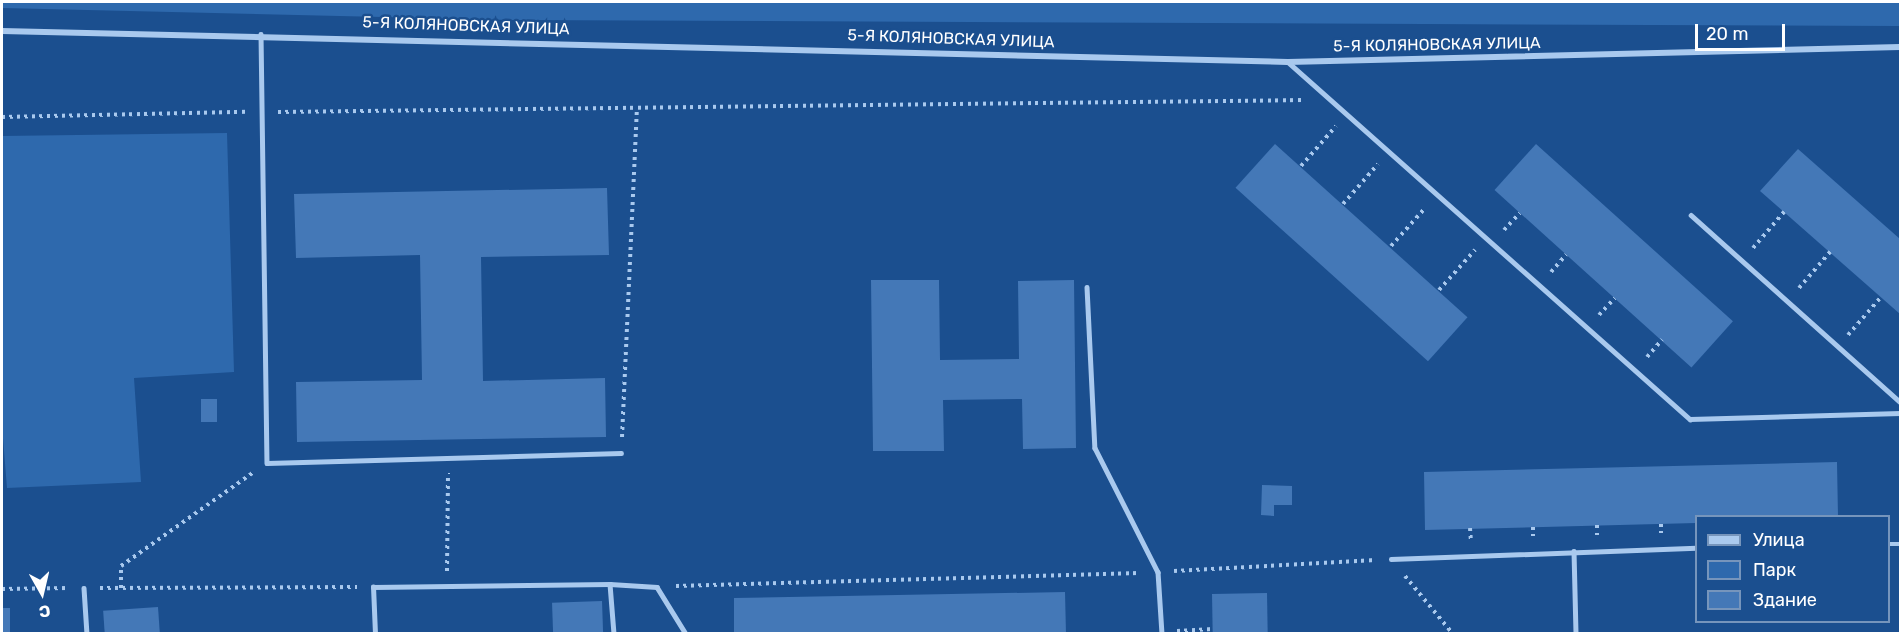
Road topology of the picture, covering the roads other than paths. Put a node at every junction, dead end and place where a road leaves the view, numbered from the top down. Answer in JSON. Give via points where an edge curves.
{"nodes":[{"id":1,"x":2,"y":31,"type":"edge"},
{"id":2,"x":261,"y":34,"type":"junction"},
{"id":3,"x":1900,"y":47,"type":"edge"},
{"id":4,"x":1288,"y":62,"type":"junction"},
{"id":5,"x":1691,"y":215,"type":"dead end"},
{"id":6,"x":1087,"y":286,"type":"dead end"},
{"id":7,"x":1900,"y":402,"type":"edge"},
{"id":8,"x":1900,"y":413,"type":"edge"},
{"id":9,"x":621,"y":453,"type":"road end"},
{"id":10,"x":1695,"y":548,"type":"edge"},
{"id":11,"x":1574,"y":551,"type":"junction"},
{"id":12,"x":1391,"y":559,"type":"road end"},
{"id":13,"x":610,"y":584,"type":"junction"},
{"id":14,"x":84,"y":588,"type":"road end"},
{"id":15,"x":87,"y":633,"type":"edge"},
{"id":16,"x":375,"y":633,"type":"edge"},
{"id":17,"x":614,"y":633,"type":"edge"},
{"id":18,"x":686,"y":633,"type":"edge"},
{"id":19,"x":1161,"y":633,"type":"edge"},
{"id":20,"x":1576,"y":633,"type":"edge"}],
"edges":[{"from":1,"to":2,"type":"street","name":"5-Я КОЛЯНОВСКАЯ УЛИЦА"},
{"from":2,"to":4,"type":"street","name":"5-Я КОЛЯНОВСКАЯ УЛИЦА"},
{"from":2,"to":9,"type":"lane","via":[[267,463]]},
{"from":3,"to":4,"type":"street","name":"5-Я КОЛЯНОВСКАЯ УЛИЦА"},
{"from":4,"to":8,"type":"lane","via":[[1690,419]]},
{"from":5,"to":7,"type":"lane"},
{"from":6,"to":19,"type":"lane","via":[[1095,448],[1158,572]]},
{"from":10,"to":11,"type":"lane"},
{"from":11,"to":12,"type":"lane"},
{"from":11,"to":20,"type":"lane"},
{"from":13,"to":16,"type":"lane","via":[[372,587]]},
{"from":13,"to":17,"type":"lane"},
{"from":13,"to":18,"type":"lane","via":[[657,586]]},
{"from":14,"to":15,"type":"lane"}]}
